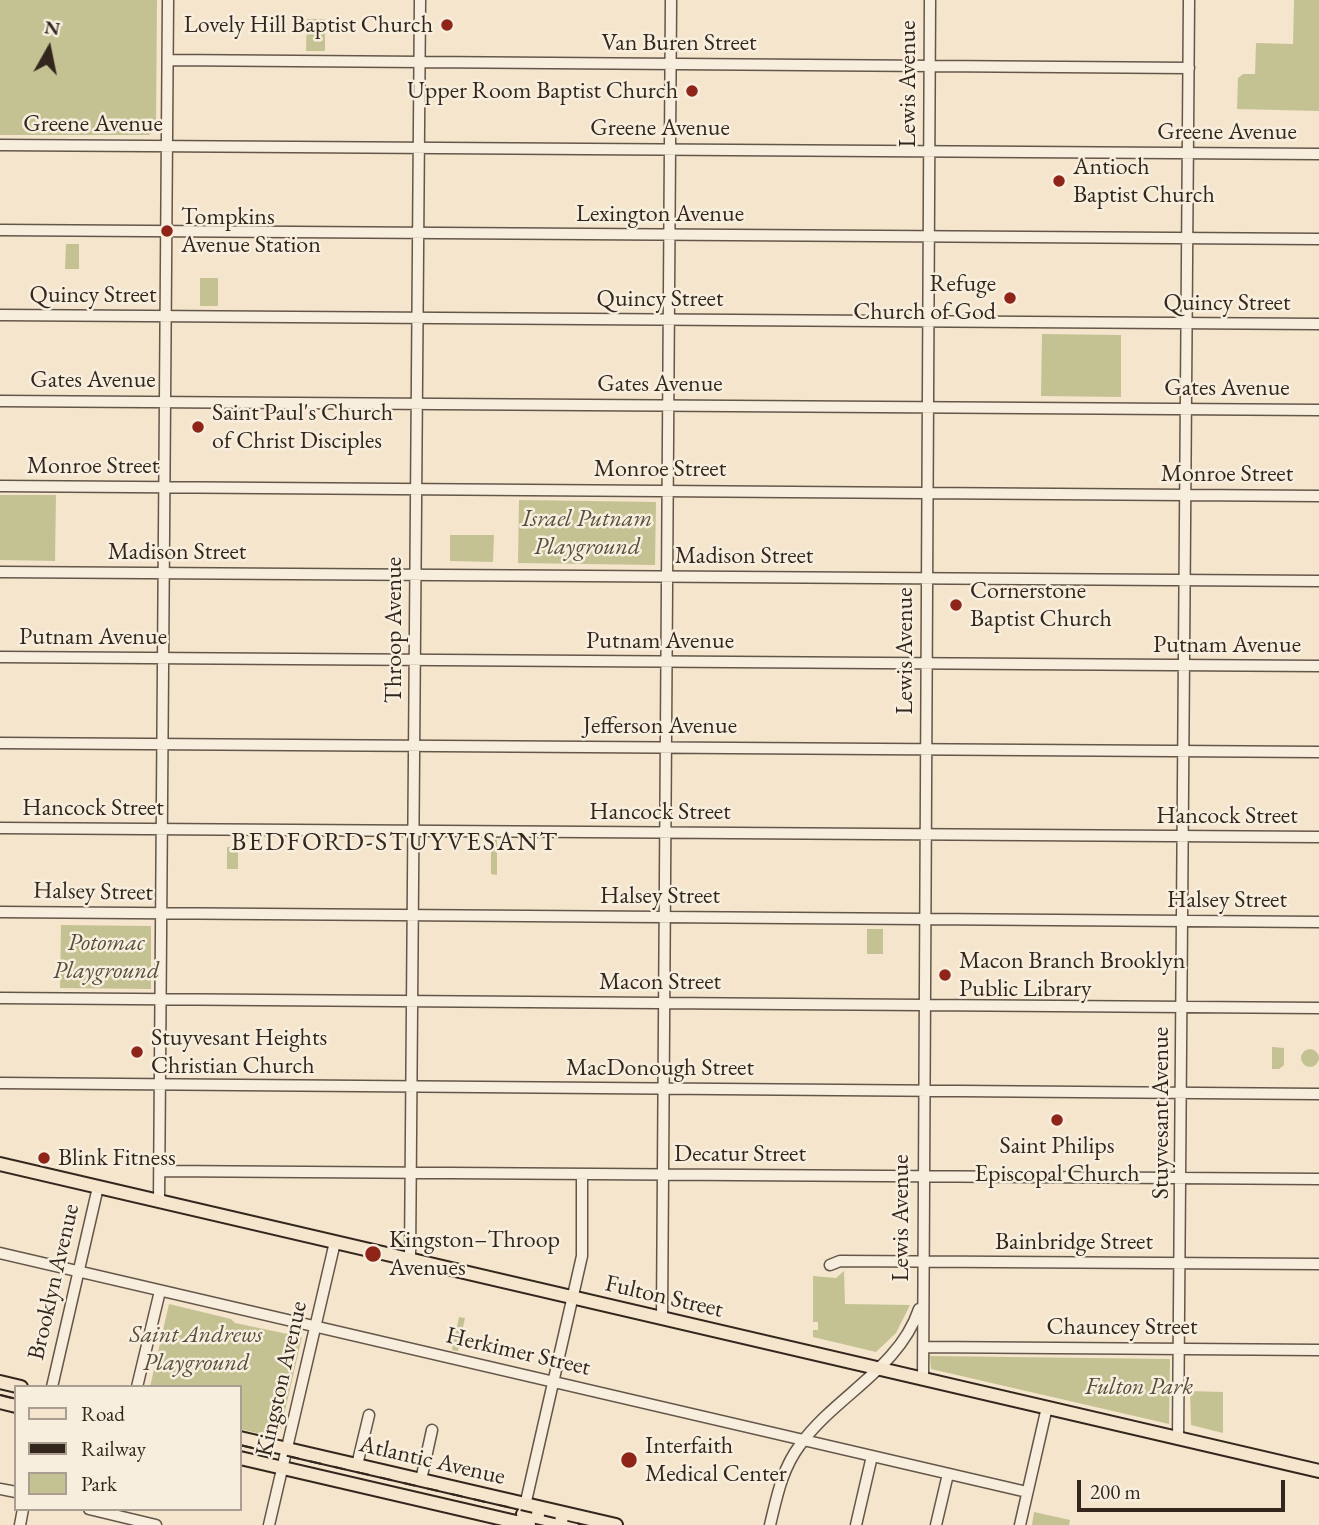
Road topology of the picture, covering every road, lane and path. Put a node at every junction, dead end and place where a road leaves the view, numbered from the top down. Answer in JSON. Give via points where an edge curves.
{"nodes":[{"id":1,"x":168,"y":0,"type":"edge"},
{"id":2,"x":420,"y":0,"type":"edge"},
{"id":3,"x":671,"y":0,"type":"edge"},
{"id":4,"x":930,"y":0,"type":"edge"},
{"id":5,"x":1189,"y":0,"type":"edge"},
{"id":6,"x":168,"y":60,"type":"junction"},
{"id":7,"x":419,"y":62,"type":"junction"},
{"id":8,"x":670,"y":64,"type":"junction"},
{"id":9,"x":930,"y":66,"type":"junction"},
{"id":10,"x":1189,"y":68,"type":"junction"},
{"id":11,"x":0,"y":145,"type":"edge"},
{"id":12,"x":167,"y":146,"type":"junction"},
{"id":13,"x":419,"y":148,"type":"junction"},
{"id":14,"x":670,"y":149,"type":"junction"},
{"id":15,"x":929,"y":151,"type":"junction"},
{"id":16,"x":1189,"y":153,"type":"junction"},
{"id":17,"x":1319,"y":154,"type":"edge"},
{"id":18,"x":0,"y":230,"type":"edge"},
{"id":19,"x":166,"y":231,"type":"junction"},
{"id":20,"x":418,"y":233,"type":"junction"},
{"id":21,"x":669,"y":234,"type":"junction"},
{"id":22,"x":928,"y":237,"type":"junction"},
{"id":23,"x":1188,"y":238,"type":"junction"},
{"id":24,"x":1319,"y":239,"type":"edge"},
{"id":25,"x":0,"y":315,"type":"edge"},
{"id":26,"x":167,"y":316,"type":"junction"},
{"id":27,"x":417,"y":318,"type":"junction"},
{"id":28,"x":668,"y":320,"type":"junction"},
{"id":29,"x":928,"y":322,"type":"junction"},
{"id":30,"x":1188,"y":324,"type":"junction"},
{"id":31,"x":1319,"y":324,"type":"edge"},
{"id":32,"x":0,"y":401,"type":"edge"},
{"id":33,"x":165,"y":402,"type":"junction"},
{"id":34,"x":417,"y":404,"type":"junction"},
{"id":35,"x":668,"y":405,"type":"junction"},
{"id":36,"x":927,"y":407,"type":"junction"},
{"id":37,"x":1187,"y":409,"type":"junction"},
{"id":38,"x":1319,"y":410,"type":"edge"},
{"id":39,"x":0,"y":486,"type":"edge"},
{"id":40,"x":164,"y":487,"type":"junction"},
{"id":41,"x":416,"y":489,"type":"junction"},
{"id":42,"x":668,"y":490,"type":"junction"},
{"id":43,"x":927,"y":493,"type":"junction"},
{"id":44,"x":1186,"y":495,"type":"junction"},
{"id":45,"x":1319,"y":496,"type":"edge"},
{"id":46,"x":0,"y":572,"type":"edge"},
{"id":47,"x":164,"y":573,"type":"junction"},
{"id":48,"x":415,"y":575,"type":"junction"},
{"id":49,"x":667,"y":576,"type":"junction"},
{"id":50,"x":926,"y":578,"type":"junction"},
{"id":51,"x":1186,"y":580,"type":"junction"},
{"id":52,"x":1319,"y":581,"type":"edge"},
{"id":53,"x":0,"y":657,"type":"edge"},
{"id":54,"x":163,"y":658,"type":"junction"},
{"id":55,"x":415,"y":660,"type":"junction"},
{"id":56,"x":666,"y":662,"type":"junction"},
{"id":57,"x":926,"y":664,"type":"junction"},
{"id":58,"x":1185,"y":666,"type":"junction"},
{"id":59,"x":1319,"y":666,"type":"edge"},
{"id":60,"x":0,"y":743,"type":"edge"},
{"id":61,"x":163,"y":744,"type":"junction"},
{"id":62,"x":414,"y":745,"type":"junction"},
{"id":63,"x":666,"y":747,"type":"junction"},
{"id":64,"x":925,"y":749,"type":"junction"},
{"id":65,"x":1184,"y":751,"type":"junction"},
{"id":66,"x":1319,"y":752,"type":"edge"},
{"id":67,"x":0,"y":828,"type":"edge"},
{"id":68,"x":162,"y":829,"type":"junction"},
{"id":69,"x":413,"y":831,"type":"junction"},
{"id":70,"x":665,"y":833,"type":"junction"},
{"id":71,"x":924,"y":835,"type":"junction"},
{"id":72,"x":1184,"y":836,"type":"junction"},
{"id":73,"x":1319,"y":837,"type":"edge"},
{"id":74,"x":0,"y":912,"type":"edge"},
{"id":75,"x":162,"y":914,"type":"junction"},
{"id":76,"x":413,"y":915,"type":"junction"},
{"id":77,"x":664,"y":917,"type":"junction"},
{"id":78,"x":924,"y":919,"type":"junction"},
{"id":79,"x":1183,"y":921,"type":"junction"},
{"id":80,"x":1319,"y":922,"type":"edge"},
{"id":81,"x":0,"y":998,"type":"edge"},
{"id":82,"x":161,"y":999,"type":"junction"},
{"id":83,"x":412,"y":1002,"type":"junction"},
{"id":84,"x":664,"y":1003,"type":"junction"},
{"id":85,"x":923,"y":1005,"type":"junction"},
{"id":86,"x":1183,"y":1007,"type":"junction"},
{"id":87,"x":1319,"y":1008,"type":"edge"},
{"id":88,"x":0,"y":1083,"type":"edge"},
{"id":89,"x":161,"y":1085,"type":"junction"},
{"id":90,"x":412,"y":1087,"type":"junction"},
{"id":91,"x":664,"y":1089,"type":"junction"},
{"id":92,"x":923,"y":1091,"type":"junction"},
{"id":93,"x":1182,"y":1093,"type":"junction"},
{"id":94,"x":1319,"y":1094,"type":"edge"},
{"id":95,"x":0,"y":1164,"type":"edge"},
{"id":96,"x":160,"y":1171,"type":"junction"},
{"id":97,"x":411,"y":1173,"type":"junction"},
{"id":98,"x":582,"y":1174,"type":"junction"},
{"id":99,"x":662,"y":1174,"type":"junction"},
{"id":100,"x":922,"y":1176,"type":"junction"},
{"id":101,"x":1181,"y":1178,"type":"junction"},
{"id":102,"x":1319,"y":1179,"type":"edge"},
{"id":103,"x":98,"y":1187,"type":"junction"},
{"id":104,"x":159,"y":1201,"type":"junction"},
{"id":105,"x":335,"y":1242,"type":"junction"},
{"id":106,"x":0,"y":1253,"type":"edge"},
{"id":107,"x":410,"y":1259,"type":"junction"},
{"id":108,"x":922,"y":1261,"type":"junction"},
{"id":109,"x":1181,"y":1263,"type":"junction"},
{"id":110,"x":1319,"y":1264,"type":"edge"},
{"id":111,"x":830,"y":1265,"type":"dead end"},
{"id":112,"x":78,"y":1272,"type":"junction"},
{"id":113,"x":160,"y":1291,"type":"junction"},
{"id":114,"x":573,"y":1297,"type":"junction"},
{"id":115,"x":921,"y":1301,"type":"junction"},
{"id":116,"x":662,"y":1318,"type":"junction"},
{"id":117,"x":316,"y":1327,"type":"junction"},
{"id":118,"x":924,"y":1347,"type":"junction"},
{"id":119,"x":1180,"y":1349,"type":"junction"},
{"id":120,"x":1319,"y":1350,"type":"edge"},
{"id":121,"x":878,"y":1368,"type":"junction"},
{"id":122,"x":923,"y":1378,"type":"junction"},
{"id":123,"x":553,"y":1382,"type":"junction"},
{"id":124,"x":52,"y":1385,"type":"edge"},
{"id":125,"x":138,"y":1385,"type":"edge"},
{"id":126,"x":1047,"y":1407,"type":"junction"},
{"id":127,"x":369,"y":1415,"type":"dead end"},
{"id":128,"x":432,"y":1430,"type":"dead end"},
{"id":129,"x":242,"y":1439,"type":"edge"},
{"id":130,"x":1178,"y":1439,"type":"junction"},
{"id":131,"x":803,"y":1440,"type":"junction"},
{"id":132,"x":287,"y":1449,"type":"junction"},
{"id":133,"x":872,"y":1456,"type":"junction"},
{"id":134,"x":242,"y":1458,"type":"edge"},
{"id":135,"x":357,"y":1465,"type":"junction"},
{"id":136,"x":283,"y":1468,"type":"junction"},
{"id":137,"x":1319,"y":1471,"type":"edge"},
{"id":138,"x":948,"y":1474,"type":"junction"},
{"id":139,"x":421,"y":1480,"type":"junction"},
{"id":140,"x":1027,"y":1492,"type":"junction"},
{"id":141,"x":97,"y":1511,"type":"edge"},
{"id":142,"x":524,"y":1518,"type":"edge"},
{"id":143,"x":156,"y":1525,"type":"edge"},
{"id":144,"x":270,"y":1525,"type":"edge"},
{"id":145,"x":572,"y":1525,"type":"edge"},
{"id":146,"x":616,"y":1525,"type":"edge"},
{"id":147,"x":770,"y":1525,"type":"edge"},
{"id":148,"x":856,"y":1525,"type":"edge"},
{"id":149,"x":936,"y":1525,"type":"edge"},
{"id":150,"x":1020,"y":1525,"type":"edge"}],
"edges":[{"from":1,"to":6,"type":"street"},
{"from":2,"to":7,"type":"street","name":"Throop Avenue"},
{"from":3,"to":8,"type":"street"},
{"from":4,"to":9,"type":"street","name":"Lewis Avenue"},
{"from":5,"to":10,"type":"street"},
{"from":6,"to":7,"type":"street","name":"Van Buren Street"},
{"from":6,"to":12,"type":"street"},
{"from":7,"to":8,"type":"street","name":"Van Buren Street"},
{"from":7,"to":13,"type":"street","name":"Throop Avenue"},
{"from":8,"to":9,"type":"street","name":"Van Buren Street"},
{"from":8,"to":14,"type":"street"},
{"from":9,"to":10,"type":"street","name":"Van Buren Street"},
{"from":9,"to":15,"type":"street","name":"Lewis Avenue"},
{"from":10,"to":16,"type":"street"},
{"from":11,"to":12,"type":"street","name":"Greene Avenue"},
{"from":12,"to":13,"type":"street","name":"Greene Avenue"},
{"from":12,"to":19,"type":"street"},
{"from":13,"to":14,"type":"street","name":"Greene Avenue"},
{"from":13,"to":20,"type":"street","name":"Throop Avenue"},
{"from":14,"to":15,"type":"street","name":"Greene Avenue"},
{"from":14,"to":21,"type":"street"},
{"from":15,"to":16,"type":"street","name":"Greene Avenue"},
{"from":15,"to":22,"type":"street","name":"Lewis Avenue"},
{"from":16,"to":17,"type":"street","name":"Greene Avenue"},
{"from":16,"to":23,"type":"street"},
{"from":18,"to":19,"type":"street","name":"Lexington Avenue"},
{"from":19,"to":20,"type":"street","name":"Lexington Avenue"},
{"from":19,"to":26,"type":"street"},
{"from":20,"to":21,"type":"street","name":"Lexington Avenue"},
{"from":20,"to":27,"type":"street","name":"Throop Avenue"},
{"from":21,"to":22,"type":"street","name":"Lexington Avenue"},
{"from":21,"to":28,"type":"street"},
{"from":22,"to":23,"type":"street","name":"Lexington Avenue"},
{"from":22,"to":29,"type":"street","name":"Lewis Avenue"},
{"from":23,"to":24,"type":"street","name":"Lexington Avenue"},
{"from":23,"to":30,"type":"street","name":"Stuyvesant Avenue"},
{"from":25,"to":26,"type":"street","name":"Quincy Street"},
{"from":26,"to":27,"type":"street","name":"Quincy Street"},
{"from":26,"to":33,"type":"street"},
{"from":27,"to":28,"type":"street","name":"Quincy Street"},
{"from":27,"to":34,"type":"street","name":"Throop Avenue"},
{"from":28,"to":29,"type":"street","name":"Quincy Street"},
{"from":28,"to":35,"type":"street"},
{"from":29,"to":30,"type":"street","name":"Quincy Street"},
{"from":29,"to":36,"type":"street","name":"Lewis Avenue"},
{"from":30,"to":31,"type":"street","name":"Quincy Street"},
{"from":30,"to":37,"type":"street","name":"Stuyvesant Avenue"},
{"from":32,"to":33,"type":"street","name":"Gates Avenue"},
{"from":33,"to":34,"type":"street","name":"Gates Avenue"},
{"from":33,"to":40,"type":"street"},
{"from":34,"to":35,"type":"street","name":"Gates Avenue"},
{"from":34,"to":41,"type":"street","name":"Throop Avenue"},
{"from":35,"to":36,"type":"street","name":"Gates Avenue"},
{"from":35,"to":42,"type":"street"},
{"from":36,"to":37,"type":"street","name":"Gates Avenue"},
{"from":36,"to":43,"type":"street","name":"Lewis Avenue"},
{"from":37,"to":38,"type":"street","name":"Gates Avenue"},
{"from":37,"to":44,"type":"street","name":"Stuyvesant Avenue"},
{"from":39,"to":40,"type":"street","name":"Monroe Street"},
{"from":40,"to":41,"type":"street","name":"Monroe Street"},
{"from":40,"to":47,"type":"street"},
{"from":41,"to":42,"type":"street","name":"Monroe Street"},
{"from":41,"to":48,"type":"street","name":"Throop Avenue"},
{"from":42,"to":43,"type":"street","name":"Monroe Street"},
{"from":42,"to":49,"type":"street"},
{"from":43,"to":44,"type":"street","name":"Monroe Street"},
{"from":43,"to":50,"type":"street","name":"Lewis Avenue"},
{"from":44,"to":45,"type":"street","name":"Monroe Street"},
{"from":44,"to":51,"type":"street","name":"Stuyvesant Avenue"},
{"from":46,"to":47,"type":"street","name":"Madison Street"},
{"from":47,"to":48,"type":"street","name":"Madison Street"},
{"from":47,"to":54,"type":"street"},
{"from":48,"to":49,"type":"street","name":"Madison Street"},
{"from":48,"to":55,"type":"street","name":"Throop Avenue"},
{"from":49,"to":50,"type":"street","name":"Madison Street"},
{"from":49,"to":56,"type":"street"},
{"from":50,"to":51,"type":"street","name":"Madison Street"},
{"from":50,"to":57,"type":"street","name":"Lewis Avenue"},
{"from":51,"to":52,"type":"street","name":"Madison Street"},
{"from":51,"to":58,"type":"street","name":"Stuyvesant Avenue"},
{"from":53,"to":54,"type":"street","name":"Putnam Avenue"},
{"from":54,"to":55,"type":"street","name":"Putnam Avenue"},
{"from":54,"to":61,"type":"street"},
{"from":55,"to":56,"type":"street","name":"Putnam Avenue"},
{"from":55,"to":62,"type":"street","name":"Throop Avenue"},
{"from":56,"to":57,"type":"street","name":"Putnam Avenue"},
{"from":56,"to":63,"type":"street"},
{"from":57,"to":58,"type":"street","name":"Putnam Avenue"},
{"from":57,"to":64,"type":"street","name":"Lewis Avenue"},
{"from":58,"to":59,"type":"street","name":"Putnam Avenue"},
{"from":58,"to":65,"type":"street","name":"Stuyvesant Avenue"},
{"from":60,"to":61,"type":"street","name":"Jefferson Avenue"},
{"from":61,"to":62,"type":"street","name":"Jefferson Avenue"},
{"from":61,"to":68,"type":"street"},
{"from":62,"to":63,"type":"street","name":"Jefferson Avenue"},
{"from":62,"to":69,"type":"street","name":"Throop Avenue"},
{"from":63,"to":64,"type":"street","name":"Jefferson Avenue"},
{"from":63,"to":70,"type":"street"},
{"from":64,"to":65,"type":"street","name":"Jefferson Avenue"},
{"from":64,"to":71,"type":"street","name":"Lewis Avenue"},
{"from":65,"to":66,"type":"street","name":"Jefferson Avenue"},
{"from":65,"to":72,"type":"street","name":"Stuyvesant Avenue"},
{"from":67,"to":68,"type":"street","name":"Hancock Street"},
{"from":68,"to":69,"type":"street","name":"Hancock Street"},
{"from":68,"to":75,"type":"street"},
{"from":69,"to":70,"type":"street","name":"Hancock Street"},
{"from":69,"to":76,"type":"street","name":"Throop Avenue"},
{"from":70,"to":71,"type":"street","name":"Hancock Street"},
{"from":70,"to":77,"type":"street"},
{"from":71,"to":72,"type":"street","name":"Hancock Street"},
{"from":71,"to":78,"type":"street","name":"Lewis Avenue"},
{"from":72,"to":73,"type":"street","name":"Hancock Street"},
{"from":72,"to":79,"type":"street","name":"Stuyvesant Avenue"},
{"from":74,"to":75,"type":"street","name":"Halsey Street"},
{"from":75,"to":76,"type":"street","name":"Halsey Street"},
{"from":75,"to":82,"type":"street"},
{"from":76,"to":77,"type":"street","name":"Halsey Street"},
{"from":76,"to":83,"type":"street","name":"Throop Avenue"},
{"from":77,"to":78,"type":"street","name":"Halsey Street"},
{"from":77,"to":84,"type":"street"},
{"from":78,"to":79,"type":"street","name":"Halsey Street"},
{"from":78,"to":85,"type":"street","name":"Lewis Avenue"},
{"from":79,"to":80,"type":"street","name":"Halsey Street"},
{"from":79,"to":86,"type":"street","name":"Stuyvesant Avenue"},
{"from":81,"to":82,"type":"street","name":"Macon Street"},
{"from":82,"to":83,"type":"street","name":"Macon Street"},
{"from":82,"to":89,"type":"street"},
{"from":83,"to":84,"type":"street","name":"Macon Street"},
{"from":83,"to":90,"type":"street","name":"Throop Avenue"},
{"from":84,"to":85,"type":"street","name":"Macon Street"},
{"from":84,"to":91,"type":"street"},
{"from":85,"to":86,"type":"street","name":"Macon Street"},
{"from":85,"to":92,"type":"street","name":"Lewis Avenue"},
{"from":86,"to":87,"type":"street","name":"Macon Street"},
{"from":86,"to":93,"type":"street","name":"Stuyvesant Avenue"},
{"from":88,"to":89,"type":"street","name":"MacDonough Street"},
{"from":89,"to":90,"type":"street","name":"MacDonough Street"},
{"from":89,"to":96,"type":"street"},
{"from":90,"to":91,"type":"street","name":"MacDonough Street"},
{"from":90,"to":97,"type":"street","name":"Throop Avenue"},
{"from":91,"to":92,"type":"street","name":"MacDonough Street"},
{"from":91,"to":99,"type":"street"},
{"from":92,"to":93,"type":"street","name":"MacDonough Street"},
{"from":92,"to":100,"type":"street","name":"Lewis Avenue"},
{"from":93,"to":94,"type":"street","name":"MacDonough Street"},
{"from":93,"to":101,"type":"street","name":"Stuyvesant Avenue"},
{"from":95,"to":103,"type":"main road","name":"Fulton Street"},
{"from":96,"to":97,"type":"street","name":"Decatur Street"},
{"from":96,"to":104,"type":"street"},
{"from":97,"to":98,"type":"street","name":"Decatur Street"},
{"from":97,"to":107,"type":"street","name":"Throop Avenue"},
{"from":98,"to":99,"type":"street","name":"Decatur Street"},
{"from":98,"to":114,"type":"street","via":[[582,1256]]},
{"from":99,"to":100,"type":"street","name":"Decatur Street"},
{"from":99,"to":116,"type":"street"},
{"from":100,"to":101,"type":"street","name":"Decatur Street"},
{"from":100,"to":108,"type":"street","name":"Lewis Avenue"},
{"from":101,"to":102,"type":"street","name":"Decatur Street"},
{"from":101,"to":109,"type":"street","name":"Stuyvesant Avenue"},
{"from":103,"to":104,"type":"main road","name":"Fulton Street"},
{"from":103,"to":112,"type":"street","name":"Brooklyn Avenue"},
{"from":104,"to":105,"type":"main road","name":"Fulton Street"},
{"from":105,"to":107,"type":"main road","name":"Fulton Street"},
{"from":105,"to":117,"type":"street","name":"Kingston Avenue"},
{"from":106,"to":112,"type":"street","name":"Herkimer Street"},
{"from":107,"to":114,"type":"main road","name":"Fulton Street"},
{"from":108,"to":109,"type":"street","name":"Bainbridge Street"},
{"from":108,"to":111,"type":"street","name":"Bainbridge Street","via":[[840,1261]]},
{"from":108,"to":115,"type":"street","name":"Lewis Avenue"},
{"from":109,"to":110,"type":"street","name":"Bainbridge Street"},
{"from":109,"to":119,"type":"street","name":"Stuyvesant Avenue"},
{"from":112,"to":113,"type":"street","name":"Herkimer Street"},
{"from":112,"to":124,"type":"street","name":"Brooklyn Avenue"},
{"from":113,"to":117,"type":"street","name":"Herkimer Street"},
{"from":113,"to":125,"type":"street"},
{"from":114,"to":116,"type":"main road","name":"Fulton Street"},
{"from":114,"to":123,"type":"street"},
{"from":115,"to":118,"type":"street","name":"Lewis Avenue"},
{"from":115,"to":121,"type":"street","name":"Lewis Avenue","via":[[905,1339]]},
{"from":116,"to":121,"type":"main road","name":"Fulton Street"},
{"from":117,"to":123,"type":"street","name":"Herkimer Street"},
{"from":117,"to":132,"type":"street","name":"Kingston Avenue"},
{"from":118,"to":119,"type":"street","name":"Chauncey Street"},
{"from":118,"to":122,"type":"street","name":"Lewis Avenue"},
{"from":119,"to":120,"type":"street","name":"Chauncey Street"},
{"from":119,"to":130,"type":"street","name":"Stuyvesant Avenue"},
{"from":121,"to":122,"type":"main road","name":"Fulton Street"},
{"from":121,"to":131,"type":"street","name":"Lewis Avenue"},
{"from":122,"to":126,"type":"main road","name":"Fulton Street"},
{"from":123,"to":131,"type":"street","name":"Herkimer Street"},
{"from":123,"to":142,"type":"street"},
{"from":126,"to":130,"type":"main road","name":"Fulton Street"},
{"from":126,"to":140,"type":"street"},
{"from":127,"to":135,"type":"street"},
{"from":128,"to":139,"type":"street"},
{"from":129,"to":132,"type":"main road","name":"Atlantic Avenue"},
{"from":130,"to":137,"type":"main road","name":"Fulton Street"},
{"from":131,"to":133,"type":"street","name":"Herkimer Street"},
{"from":131,"to":147,"type":"street","name":"Lewis Avenue","via":[[781,1479]]},
{"from":132,"to":135,"type":"main road","name":"Atlantic Avenue"},
{"from":132,"to":136,"type":"street","name":"Kingston Avenue"},
{"from":133,"to":138,"type":"street","name":"Herkimer Street"},
{"from":133,"to":148,"type":"street"},
{"from":134,"to":136,"type":"main road","name":"Atlantic Avenue"},
{"from":135,"to":139,"type":"main road","name":"Atlantic Avenue"},
{"from":136,"to":142,"type":"main road","name":"Atlantic Avenue"},
{"from":136,"to":144,"type":"street","name":"Kingston Avenue"},
{"from":138,"to":140,"type":"street","name":"Herkimer Street"},
{"from":138,"to":149,"type":"street"},
{"from":139,"to":142,"type":"main road","name":"Atlantic Avenue"},
{"from":140,"to":150,"type":"street"},
{"from":141,"to":143,"type":"street"},
{"from":142,"to":145,"type":"main road"},
{"from":142,"to":146,"type":"main road","name":"Atlantic Avenue"}]}
